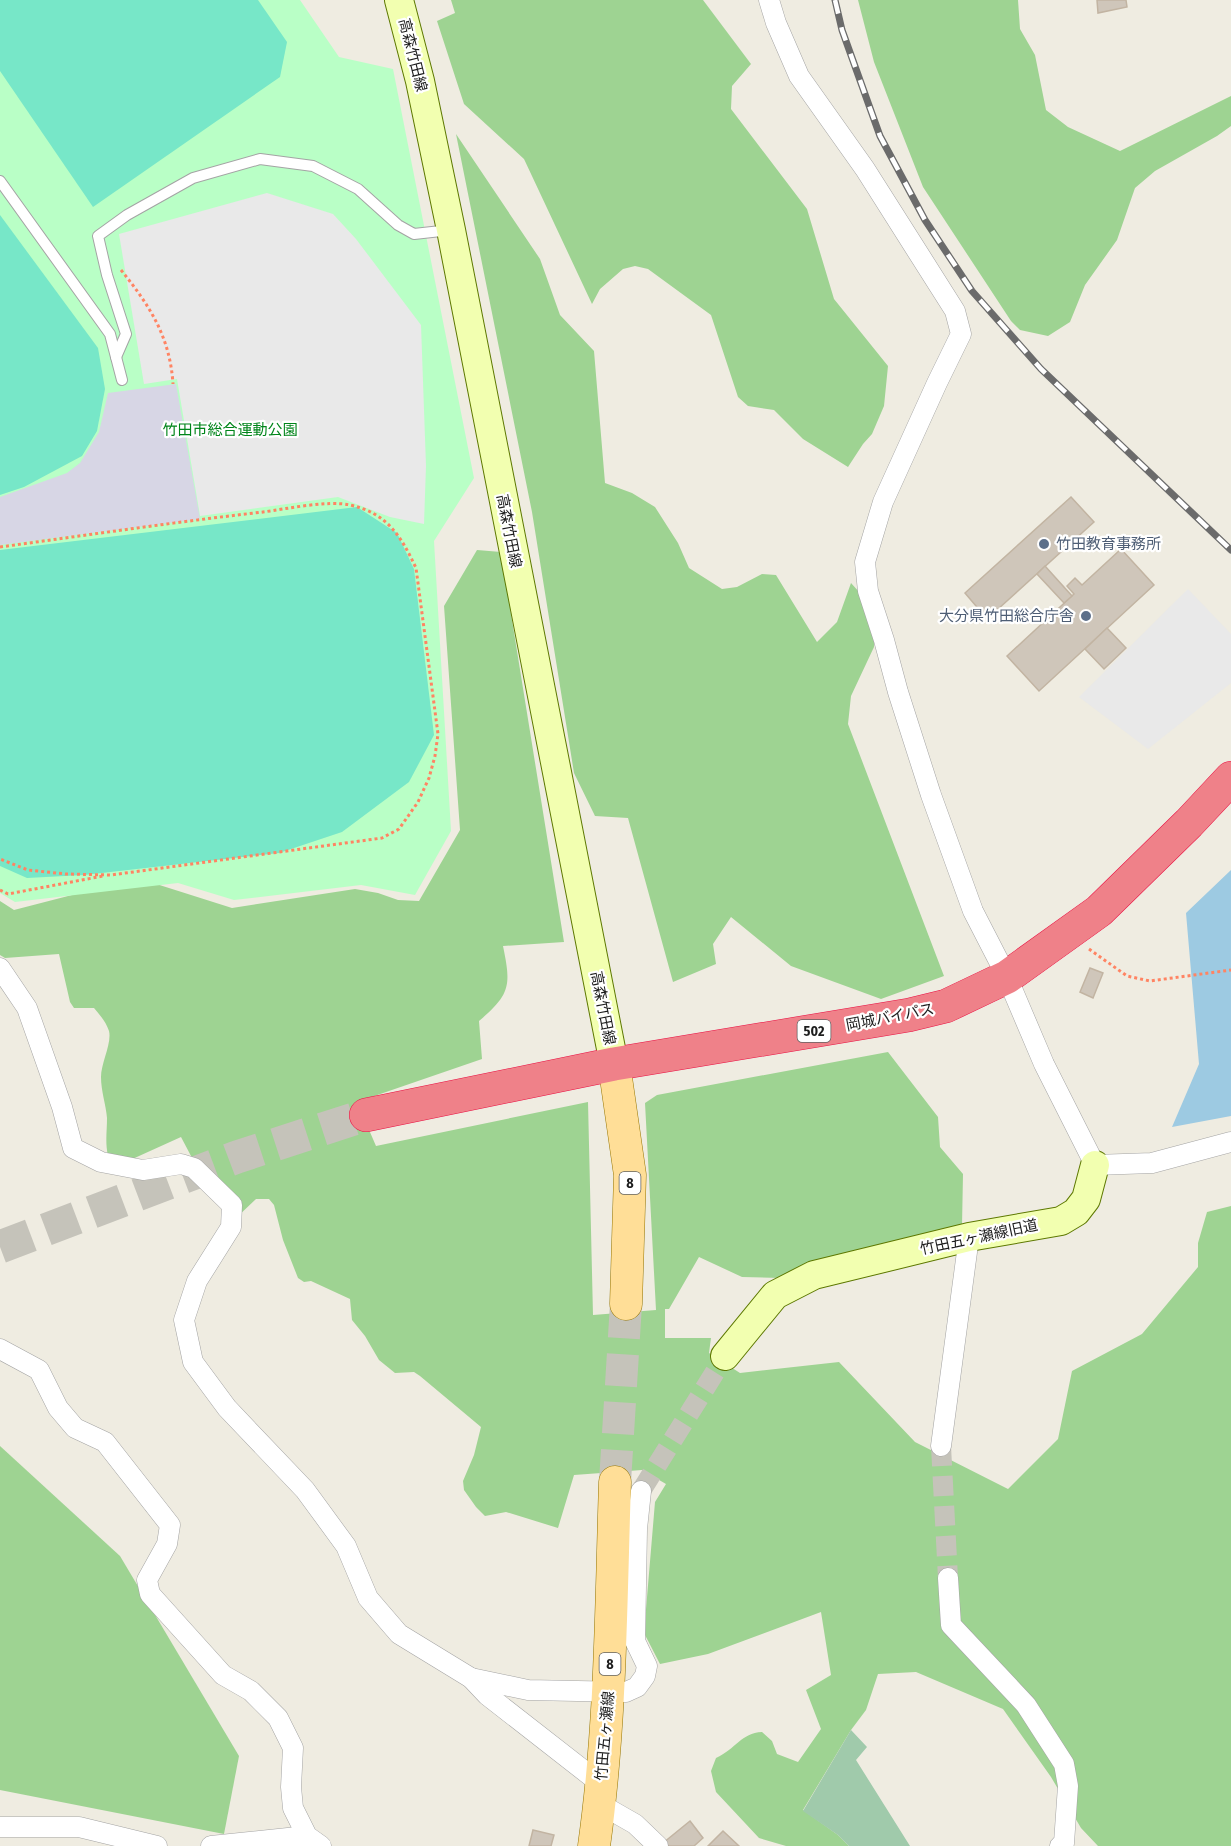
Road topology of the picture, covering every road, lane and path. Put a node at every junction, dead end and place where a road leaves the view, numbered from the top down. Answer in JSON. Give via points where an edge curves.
{"nodes":[{"id":1,"x":399,"y":0,"type":"edge"},
{"id":2,"x":769,"y":0,"type":"edge"},
{"id":3,"x":0,"y":181,"type":"edge"},
{"id":4,"x":451,"y":230,"type":"junction"},
{"id":5,"x":121,"y":270,"type":"dead end"},
{"id":6,"x":116,"y":357,"type":"junction"},
{"id":7,"x":122,"y":380,"type":"dead end"},
{"id":8,"x":173,"y":384,"type":"dead end"},
{"id":9,"x":0,"y":547,"type":"edge"},
{"id":10,"x":1231,"y":778,"type":"edge"},
{"id":11,"x":0,"y":859,"type":"edge"},
{"id":12,"x":111,"y":875,"type":"junction"},
{"id":13,"x":0,"y":890,"type":"edge"},
{"id":14,"x":1086,"y":946,"type":"dead end"},
{"id":15,"x":0,"y":968,"type":"edge"},
{"id":16,"x":1231,"y":970,"type":"edge"},
{"id":17,"x":1006,"y":977,"type":"junction"},
{"id":18,"x":614,"y":1064,"type":"junction"},
{"id":19,"x":366,"y":1115,"type":"tunnel mouth"},
{"id":20,"x":1231,"y":1142,"type":"edge"},
{"id":21,"x":1095,"y":1165,"type":"junction"},
{"id":22,"x":969,"y":1237,"type":"junction"},
{"id":23,"x":626,"y":1304,"type":"tunnel mouth"},
{"id":24,"x":0,"y":1349,"type":"edge"},
{"id":25,"x":725,"y":1356,"type":"tunnel mouth"},
{"id":26,"x":941,"y":1446,"type":"tunnel mouth"},
{"id":27,"x":628,"y":1486,"type":"tunnel mouth"},
{"id":28,"x":948,"y":1578,"type":"tunnel mouth"},
{"id":29,"x":471,"y":1678,"type":"junction"},
{"id":30,"x":609,"y":1692,"type":"junction"},
{"id":31,"x":600,"y":1794,"type":"junction"},
{"id":32,"x":0,"y":1827,"type":"edge"},
{"id":33,"x":314,"y":1841,"type":"edge"},
{"id":34,"x":157,"y":1846,"type":"edge"},
{"id":35,"x":211,"y":1846,"type":"edge"},
{"id":36,"x":594,"y":1846,"type":"edge"},
{"id":37,"x":658,"y":1846,"type":"edge"},
{"id":38,"x":1060,"y":1846,"type":"edge"}],
"edges":[{"from":1,"to":4,"type":"main road","name":"高森竹田線"},
{"from":2,"to":17,"type":"street","via":[[799,76],[865,169],[955,311],[961,334],[883,502],[865,562],[868,591],[931,795],[973,911]]},
{"from":3,"to":6,"type":"lane","via":[[110,334]]},
{"from":4,"to":6,"type":"lane","via":[[414,234],[398,225],[358,189],[313,166],[260,159],[193,178],[98,236],[126,334]]},
{"from":4,"to":18,"type":"main road","name":"高森竹田線"},
{"from":5,"to":8,"type":"path","via":[[149,306],[163,335]]},
{"from":6,"to":7,"type":"lane"},
{"from":9,"to":12,"type":"path","via":[[200,519],[349,504],[394,528],[416,568],[438,734],[429,778],[399,829],[382,838]]},
{"from":10,"to":17,"type":"highway","name":"岡城バイパス","number":"502","via":[[1099,911]]},
{"from":11,"to":12,"type":"path","via":[[28,870]]},
{"from":12,"to":13,"type":"path","via":[[8,894]]},
{"from":14,"to":16,"type":"path","via":[[1127,976],[1150,981]]},
{"from":15,"to":29,"type":"street","via":[[27,1008],[73,1148],[101,1162],[143,1170],[181,1164],[194,1168],[232,1205],[231,1227],[196,1281],[184,1320],[193,1362],[227,1408],[305,1490],[346,1546],[368,1598],[399,1634]]},
{"from":17,"to":18,"type":"highway","name":"岡城バイパス","number":"502","via":[[946,1006],[909,1015]]},
{"from":17,"to":21,"type":"street"},
{"from":18,"to":19,"type":"highway","name":"岡城バイパス","number":"502"},
{"from":18,"to":23,"type":"main road","number":"8","via":[[630,1175]]},
{"from":20,"to":21,"type":"street","via":[[1152,1163]]},
{"from":21,"to":22,"type":"main road","name":"竹田五ヶ瀬線旧道","via":[[1086,1199],[1076,1212],[1061,1221]]},
{"from":22,"to":25,"type":"main road","name":"竹田五ヶ瀬線旧道","via":[[814,1275],[775,1294]]},
{"from":22,"to":26,"type":"street"},
{"from":24,"to":33,"type":"street","via":[[39,1370],[58,1408],[75,1428],[105,1442],[170,1525],[167,1544],[147,1580],[150,1594],[223,1675],[251,1691],[278,1718],[293,1748],[293,1808]]},
{"from":27,"to":30,"type":"main road","name":"竹田五ヶ瀬線","number":"8"},
{"from":28,"to":38,"type":"street","via":[[951,1625],[1026,1705],[1064,1764],[1068,1786],[1064,1843]]},
{"from":29,"to":30,"type":"street","via":[[528,1690]]},
{"from":29,"to":31,"type":"street"},
{"from":30,"to":31,"type":"main road","name":"竹田五ヶ瀬線","number":"8"},
{"from":31,"to":36,"type":"main road","name":"竹田五ヶ瀬線","number":"8"},
{"from":31,"to":37,"type":"street"},
{"from":32,"to":34,"type":"street","via":[[79,1827]]},
{"from":33,"to":35,"type":"street"}]}
